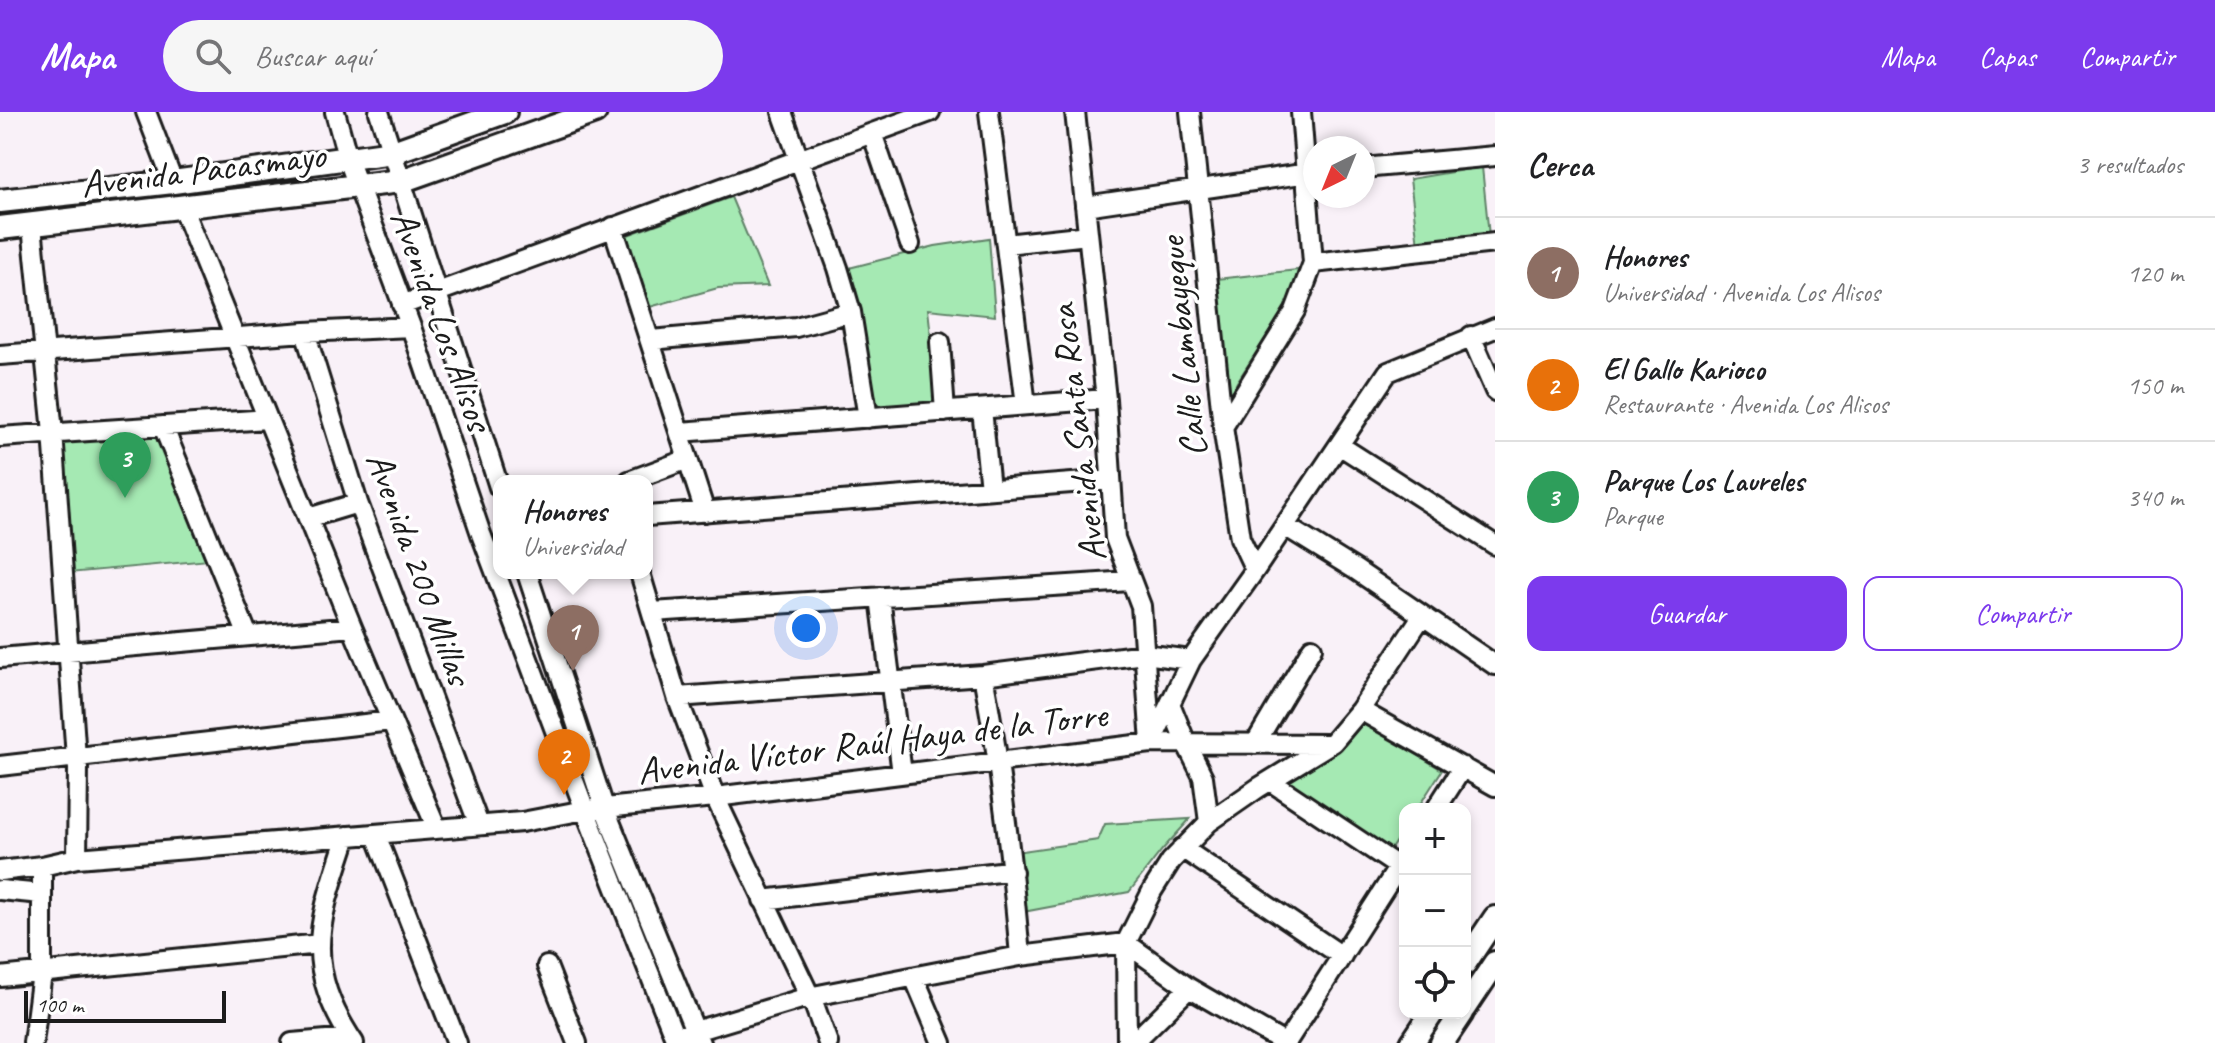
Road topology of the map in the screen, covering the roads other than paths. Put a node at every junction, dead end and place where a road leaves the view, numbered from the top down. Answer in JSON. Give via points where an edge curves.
{"nodes":[{"id":1,"x":146,"y":112,"type":"edge"},
{"id":2,"x":335,"y":112,"type":"edge"},
{"id":3,"x":379,"y":112,"type":"edge"},
{"id":4,"x":595,"y":112,"type":"edge"},
{"id":5,"x":782,"y":112,"type":"edge"},
{"id":6,"x":930,"y":112,"type":"edge"},
{"id":7,"x":989,"y":112,"type":"edge"},
{"id":8,"x":1075,"y":112,"type":"edge"},
{"id":9,"x":1190,"y":112,"type":"edge"},
{"id":10,"x":1301,"y":112,"type":"edge"},
{"id":11,"x":493,"y":114,"type":"edge"},
{"id":12,"x":872,"y":133,"type":"junction"},
{"id":13,"x":1305,"y":136,"type":"edge"},
{"id":14,"x":498,"y":147,"type":"junction"},
{"id":15,"x":393,"y":152,"type":"junction"},
{"id":16,"x":1495,"y":156,"type":"edge"},
{"id":17,"x":348,"y":159,"type":"junction"},
{"id":18,"x":798,"y":159,"type":"junction"},
{"id":19,"x":1375,"y":167,"type":"edge"},
{"id":20,"x":1303,"y":174,"type":"edge"},
{"id":21,"x":401,"y":181,"type":"junction"},
{"id":22,"x":173,"y":182,"type":"junction"},
{"id":23,"x":357,"y":186,"type":"junction"},
{"id":24,"x":1198,"y":190,"type":"junction"},
{"id":25,"x":0,"y":201,"type":"edge"},
{"id":26,"x":1085,"y":206,"type":"junction"},
{"id":27,"x":182,"y":207,"type":"junction"},
{"id":28,"x":1312,"y":208,"type":"edge"},
{"id":29,"x":32,"y":226,"type":"junction"},
{"id":30,"x":613,"y":227,"type":"junction"},
{"id":31,"x":0,"y":228,"type":"edge"},
{"id":32,"x":1088,"y":235,"type":"junction"},
{"id":33,"x":1495,"y":243,"type":"edge"},
{"id":34,"x":910,"y":244,"type":"dead end"},
{"id":35,"x":1006,"y":244,"type":"junction"},
{"id":36,"x":1313,"y":263,"type":"junction"},
{"id":37,"x":435,"y":292,"type":"junction"},
{"id":38,"x":402,"y":305,"type":"junction"},
{"id":39,"x":851,"y":312,"type":"junction"},
{"id":40,"x":411,"y":327,"type":"junction"},
{"id":41,"x":1495,"y":328,"type":"edge"},
{"id":42,"x":305,"y":332,"type":"junction"},
{"id":43,"x":1471,"y":336,"type":"junction"},
{"id":44,"x":234,"y":337,"type":"junction"},
{"id":45,"x":651,"y":340,"type":"junction"},
{"id":46,"x":940,"y":342,"type":"dead end"},
{"id":47,"x":45,"y":350,"type":"junction"},
{"id":48,"x":0,"y":355,"type":"edge"},
{"id":49,"x":1495,"y":391,"type":"edge"},
{"id":50,"x":1106,"y":399,"type":"junction"},
{"id":51,"x":1026,"y":405,"type":"junction"},
{"id":52,"x":982,"y":409,"type":"junction"},
{"id":53,"x":945,"y":412,"type":"junction"},
{"id":54,"x":868,"y":418,"type":"junction"},
{"id":55,"x":268,"y":419,"type":"junction"},
{"id":56,"x":163,"y":426,"type":"junction"},
{"id":57,"x":1223,"y":427,"type":"junction"},
{"id":58,"x":53,"y":432,"type":"junction"},
{"id":59,"x":680,"y":432,"type":"junction"},
{"id":60,"x":0,"y":437,"type":"edge"},
{"id":61,"x":1339,"y":445,"type":"junction"},
{"id":62,"x":688,"y":459,"type":"junction"},
{"id":63,"x":495,"y":475,"type":"edge"},
{"id":64,"x":645,"y":475,"type":"edge"},
{"id":65,"x":1111,"y":480,"type":"junction"},
{"id":66,"x":990,"y":489,"type":"junction"},
{"id":67,"x":358,"y":503,"type":"junction"},
{"id":68,"x":705,"y":512,"type":"junction"},
{"id":69,"x":653,"y":516,"type":"edge"},
{"id":70,"x":308,"y":518,"type":"junction"},
{"id":71,"x":1285,"y":526,"type":"junction"},
{"id":72,"x":490,"y":533,"type":"edge"},
{"id":73,"x":1495,"y":545,"type":"edge"},
{"id":74,"x":1255,"y":570,"type":"junction"},
{"id":75,"x":506,"y":579,"type":"edge"},
{"id":76,"x":529,"y":579,"type":"edge"},
{"id":77,"x":642,"y":579,"type":"edge"},
{"id":78,"x":1130,"y":581,"type":"junction"},
{"id":79,"x":880,"y":597,"type":"junction"},
{"id":80,"x":652,"y":612,"type":"junction"},
{"id":81,"x":1422,"y":616,"type":"junction"},
{"id":82,"x":352,"y":627,"type":"junction"},
{"id":83,"x":248,"y":636,"type":"junction"},
{"id":84,"x":1312,"y":648,"type":"dead end"},
{"id":85,"x":68,"y":652,"type":"junction"},
{"id":86,"x":1144,"y":654,"type":"junction"},
{"id":87,"x":0,"y":658,"type":"edge"},
{"id":88,"x":1191,"y":660,"type":"junction"},
{"id":89,"x":1495,"y":665,"type":"edge"},
{"id":90,"x":983,"y":675,"type":"junction"},
{"id":91,"x":892,"y":683,"type":"junction"},
{"id":92,"x":677,"y":697,"type":"junction"},
{"id":93,"x":1171,"y":706,"type":"junction"},
{"id":94,"x":1360,"y":710,"type":"junction"},
{"id":95,"x":391,"y":721,"type":"junction"},
{"id":96,"x":1151,"y":743,"type":"junction"},
{"id":97,"x":1186,"y":743,"type":"junction"},
{"id":98,"x":1255,"y":744,"type":"junction"},
{"id":99,"x":1327,"y":744,"type":"junction"},
{"id":100,"x":76,"y":758,"type":"junction"},
{"id":101,"x":999,"y":762,"type":"junction"},
{"id":102,"x":0,"y":766,"type":"edge"},
{"id":103,"x":1463,"y":767,"type":"junction"},
{"id":104,"x":902,"y":774,"type":"junction"},
{"id":105,"x":1270,"y":781,"type":"junction"},
{"id":106,"x":1495,"y":786,"type":"edge"},
{"id":107,"x":715,"y":797,"type":"junction"},
{"id":108,"x":1440,"y":803,"type":"edge"},
{"id":109,"x":604,"y":807,"type":"junction"},
{"id":110,"x":585,"y":810,"type":"junction"},
{"id":111,"x":1209,"y":822,"type":"junction"},
{"id":112,"x":479,"y":825,"type":"junction"},
{"id":113,"x":437,"y":829,"type":"junction"},
{"id":114,"x":376,"y":835,"type":"junction"},
{"id":115,"x":347,"y":836,"type":"junction"},
{"id":116,"x":1182,"y":848,"type":"junction"},
{"id":117,"x":77,"y":858,"type":"junction"},
{"id":118,"x":1399,"y":860,"type":"edge"},
{"id":119,"x":42,"y":866,"type":"junction"},
{"id":120,"x":1399,"y":867,"type":"edge"},
{"id":121,"x":0,"y":871,"type":"edge"},
{"id":122,"x":1013,"y":872,"type":"junction"},
{"id":123,"x":0,"y":890,"type":"edge"},
{"id":124,"x":42,"y":894,"type":"junction"},
{"id":125,"x":763,"y":900,"type":"junction"},
{"id":126,"x":1495,"y":918,"type":"edge"},
{"id":127,"x":1126,"y":943,"type":"junction"},
{"id":128,"x":320,"y":944,"type":"junction"},
{"id":129,"x":1471,"y":954,"type":"edge"},
{"id":130,"x":1020,"y":956,"type":"junction"},
{"id":131,"x":1342,"y":956,"type":"junction"},
{"id":132,"x":1495,"y":963,"type":"edge"},
{"id":133,"x":547,"y":966,"type":"dead end"},
{"id":134,"x":42,"y":973,"type":"junction"},
{"id":135,"x":0,"y":977,"type":"edge"},
{"id":136,"x":914,"y":977,"type":"junction"},
{"id":137,"x":1189,"y":988,"type":"junction"},
{"id":138,"x":808,"y":997,"type":"junction"},
{"id":139,"x":1471,"y":999,"type":"edge"},
{"id":140,"x":1428,"y":1019,"type":"edge"},
{"id":141,"x":1458,"y":1019,"type":"edge"},
{"id":142,"x":697,"y":1037,"type":"edge"},
{"id":143,"x":352,"y":1040,"type":"edge"},
{"id":144,"x":676,"y":1040,"type":"edge"},
{"id":145,"x":33,"y":1043,"type":"edge"},
{"id":146,"x":292,"y":1043,"type":"edge"},
{"id":147,"x":457,"y":1043,"type":"edge"},
{"id":148,"x":577,"y":1043,"type":"edge"},
{"id":149,"x":828,"y":1043,"type":"edge"},
{"id":150,"x":942,"y":1043,"type":"edge"},
{"id":151,"x":1130,"y":1043,"type":"edge"},
{"id":152,"x":1285,"y":1043,"type":"edge"},
{"id":153,"x":1412,"y":1043,"type":"edge"},
{"id":154,"x":1442,"y":1043,"type":"edge"}],
"edges":[{"from":1,"to":22,"type":"street"},
{"from":2,"to":17,"type":"street","name":"Avenida Los Alisos"},
{"from":3,"to":15,"type":"street","name":"Avenida Los Alisos"},
{"from":4,"to":14,"type":"main road","name":"Avenida Pacasmayo"},
{"from":5,"to":18,"type":"street"},
{"from":6,"to":12,"type":"street"},
{"from":7,"to":35,"type":"street"},
{"from":8,"to":26,"type":"street","name":"Avenida Santa Rosa"},
{"from":9,"to":24,"type":"street","name":"Calle Lambayeque"},
{"from":10,"to":13,"type":"street"},
{"from":11,"to":14,"type":"street"},
{"from":11,"to":15,"type":"main road","name":"Avenida Pacasmayo"},
{"from":12,"to":18,"type":"street"},
{"from":12,"to":34,"type":"street"},
{"from":14,"to":21,"type":"main road","name":"Avenida Pacasmayo"},
{"from":15,"to":17,"type":"main road","name":"Avenida Pacasmayo"},
{"from":15,"to":21,"type":"street","name":"Avenida Los Alisos"},
{"from":16,"to":19,"type":"street"},
{"from":17,"to":22,"type":"main road","name":"Avenida Pacasmayo"},
{"from":17,"to":23,"type":"street","name":"Avenida Los Alisos"},
{"from":18,"to":30,"type":"street"},
{"from":18,"to":39,"type":"street"},
{"from":20,"to":24,"type":"street"},
{"from":21,"to":23,"type":"main road","name":"Avenida Pacasmayo"},
{"from":21,"to":37,"type":"street","name":"Avenida Los Alisos"},
{"from":22,"to":25,"type":"main road","name":"Avenida Pacasmayo"},
{"from":23,"to":27,"type":"main road","name":"Avenida Pacasmayo"},
{"from":23,"to":38,"type":"street","name":"Avenida Los Alisos"},
{"from":24,"to":26,"type":"street"},
{"from":24,"to":57,"type":"street","name":"Calle Lambayeque"},
{"from":26,"to":32,"type":"street","name":"Avenida Santa Rosa"},
{"from":27,"to":29,"type":"main road","name":"Avenida Pacasmayo"},
{"from":27,"to":44,"type":"street"},
{"from":28,"to":36,"type":"street"},
{"from":29,"to":31,"type":"main road","name":"Avenida Pacasmayo"},
{"from":29,"to":47,"type":"street"},
{"from":30,"to":37,"type":"street"},
{"from":30,"to":45,"type":"street"},
{"from":32,"to":35,"type":"street"},
{"from":32,"to":50,"type":"street","name":"Avenida Santa Rosa"},
{"from":33,"to":36,"type":"street"},
{"from":35,"to":51,"type":"street"},
{"from":36,"to":57,"type":"street","via":[[1295,311]]},
{"from":37,"to":38,"type":"street"},
{"from":37,"to":63,"type":"street","name":"Avenida Los Alisos"},
{"from":38,"to":40,"type":"street","name":"Avenida Los Alisos"},
{"from":39,"to":45,"type":"street","via":[[796,327]]},
{"from":39,"to":54,"type":"street"},
{"from":40,"to":42,"type":"street"},
{"from":40,"to":72,"type":"street","name":"Avenida Los Alisos"},
{"from":41,"to":43,"type":"street","name":"Avenida Víctor Raúl Haya de la Torre"},
{"from":42,"to":44,"type":"street"},
{"from":42,"to":67,"type":"street","name":"Avenida 200 Millas"},
{"from":43,"to":49,"type":"street"},
{"from":43,"to":61,"type":"street","name":"Avenida Víctor Raúl Haya de la Torre","via":[[1388,372]]},
{"from":44,"to":47,"type":"street"},
{"from":44,"to":55,"type":"street"},
{"from":45,"to":59,"type":"street"},
{"from":46,"to":53,"type":"street"},
{"from":47,"to":48,"type":"street"},
{"from":47,"to":58,"type":"street"},
{"from":50,"to":51,"type":"street"},
{"from":50,"to":65,"type":"street","name":"Avenida Santa Rosa"},
{"from":51,"to":52,"type":"street"},
{"from":52,"to":53,"type":"street"},
{"from":52,"to":66,"type":"street"},
{"from":53,"to":54,"type":"street"},
{"from":54,"to":59,"type":"street"},
{"from":55,"to":56,"type":"street"},
{"from":55,"to":70,"type":"street"},
{"from":56,"to":58,"type":"street"},
{"from":56,"to":83,"type":"street"},
{"from":57,"to":74,"type":"street","name":"Calle Lambayeque","via":[[1240,538]]},
{"from":58,"to":60,"type":"street"},
{"from":58,"to":85,"type":"street"},
{"from":59,"to":62,"type":"street"},
{"from":61,"to":71,"type":"street","name":"Avenida Víctor Raúl Haya de la Torre"},
{"from":61,"to":73,"type":"street"},
{"from":62,"to":64,"type":"street"},
{"from":62,"to":68,"type":"street"},
{"from":65,"to":66,"type":"street"},
{"from":65,"to":78,"type":"street","name":"Avenida Santa Rosa","via":[[1115,538]]},
{"from":66,"to":68,"type":"street"},
{"from":67,"to":70,"type":"street"},
{"from":67,"to":112,"type":"street","name":"Avenida 200 Millas"},
{"from":68,"to":69,"type":"street"},
{"from":70,"to":82,"type":"street"},
{"from":71,"to":74,"type":"street","name":"Avenida Víctor Raúl Haya de la Torre"},
{"from":71,"to":81,"type":"street"},
{"from":74,"to":88,"type":"street","name":"Avenida Víctor Raúl Haya de la Torre"},
{"from":75,"to":110,"type":"street","name":"Avenida Los Alisos"},
{"from":76,"to":109,"type":"street"},
{"from":77,"to":80,"type":"street"},
{"from":78,"to":79,"type":"street"},
{"from":78,"to":86,"type":"street","name":"Avenida Santa Rosa","via":[[1141,606]]},
{"from":79,"to":80,"type":"street"},
{"from":79,"to":91,"type":"street"},
{"from":80,"to":92,"type":"street"},
{"from":81,"to":89,"type":"street"},
{"from":81,"to":94,"type":"street"},
{"from":82,"to":83,"type":"street"},
{"from":82,"to":95,"type":"street"},
{"from":83,"to":85,"type":"street"},
{"from":84,"to":98,"type":"street"},
{"from":85,"to":87,"type":"street"},
{"from":85,"to":100,"type":"street"},
{"from":86,"to":88,"type":"street"},
{"from":86,"to":90,"type":"street"},
{"from":86,"to":96,"type":"street","name":"Avenida Santa Rosa"},
{"from":88,"to":93,"type":"street","name":"Avenida Víctor Raúl Haya de la Torre"},
{"from":90,"to":91,"type":"street"},
{"from":90,"to":101,"type":"street"},
{"from":91,"to":92,"type":"street"},
{"from":91,"to":104,"type":"street"},
{"from":92,"to":107,"type":"street"},
{"from":93,"to":96,"type":"street","name":"Avenida Víctor Raúl Haya de la Torre"},
{"from":93,"to":97,"type":"street"},
{"from":94,"to":99,"type":"street"},
{"from":94,"to":103,"type":"street"},
{"from":95,"to":100,"type":"street"},
{"from":95,"to":113,"type":"street"},
{"from":96,"to":97,"type":"street"},
{"from":96,"to":101,"type":"street","name":"Avenida Víctor Raúl Haya de la Torre"},
{"from":97,"to":98,"type":"street"},
{"from":97,"to":111,"type":"street","via":[[1203,777]]},
{"from":98,"to":99,"type":"street"},
{"from":99,"to":105,"type":"street"},
{"from":100,"to":102,"type":"street"},
{"from":100,"to":117,"type":"street"},
{"from":101,"to":104,"type":"street","name":"Avenida Víctor Raúl Haya de la Torre"},
{"from":101,"to":122,"type":"street"},
{"from":103,"to":106,"type":"street"},
{"from":103,"to":108,"type":"street"},
{"from":104,"to":107,"type":"street","name":"Avenida Víctor Raúl Haya de la Torre"},
{"from":105,"to":111,"type":"street"},
{"from":105,"to":118,"type":"street"},
{"from":107,"to":109,"type":"street","name":"Avenida Víctor Raúl Haya de la Torre"},
{"from":107,"to":125,"type":"street"},
{"from":109,"to":110,"type":"street","name":"Avenida Víctor Raúl Haya de la Torre"},
{"from":109,"to":142,"type":"street"},
{"from":110,"to":112,"type":"street","name":"Avenida Víctor Raúl Haya de la Torre"},
{"from":110,"to":144,"type":"street","name":"Avenida Los Alisos"},
{"from":111,"to":116,"type":"street"},
{"from":112,"to":113,"type":"street","name":"Avenida Víctor Raúl Haya de la Torre"},
{"from":113,"to":114,"type":"street","name":"Avenida Víctor Raúl Haya de la Torre"},
{"from":114,"to":115,"type":"street","name":"Avenida Víctor Raúl Haya de la Torre"},
{"from":114,"to":147,"type":"street"},
{"from":115,"to":117,"type":"street","name":"Avenida Víctor Raúl Haya de la Torre"},
{"from":115,"to":128,"type":"street","via":[[322,914]]},
{"from":116,"to":127,"type":"street","via":[[1152,891]]},
{"from":116,"to":131,"type":"street"},
{"from":117,"to":119,"type":"street","name":"Avenida Víctor Raúl Haya de la Torre"},
{"from":119,"to":121,"type":"street","name":"Avenida Víctor Raúl Haya de la Torre"},
{"from":119,"to":124,"type":"street"},
{"from":120,"to":131,"type":"street"},
{"from":122,"to":125,"type":"street"},
{"from":122,"to":130,"type":"street"},
{"from":123,"to":124,"type":"street"},
{"from":124,"to":134,"type":"street"},
{"from":125,"to":138,"type":"street"},
{"from":126,"to":129,"type":"main road"},
{"from":127,"to":130,"type":"street"},
{"from":127,"to":137,"type":"street"},
{"from":127,"to":151,"type":"street"},
{"from":128,"to":134,"type":"street"},
{"from":128,"to":143,"type":"street","via":[[319,965]]},
{"from":130,"to":136,"type":"street"},
{"from":131,"to":152,"type":"street"},
{"from":132,"to":139,"type":"main road"},
{"from":133,"to":148,"type":"street"},
{"from":134,"to":135,"type":"street"},
{"from":134,"to":145,"type":"street"},
{"from":136,"to":138,"type":"street"},
{"from":136,"to":150,"type":"street"},
{"from":137,"to":151,"type":"street"},
{"from":137,"to":152,"type":"street"},
{"from":138,"to":142,"type":"street"},
{"from":138,"to":149,"type":"street"},
{"from":140,"to":153,"type":"main road"},
{"from":141,"to":154,"type":"main road"},
{"from":142,"to":144,"type":"street"},
{"from":143,"to":146,"type":"street"}]}
